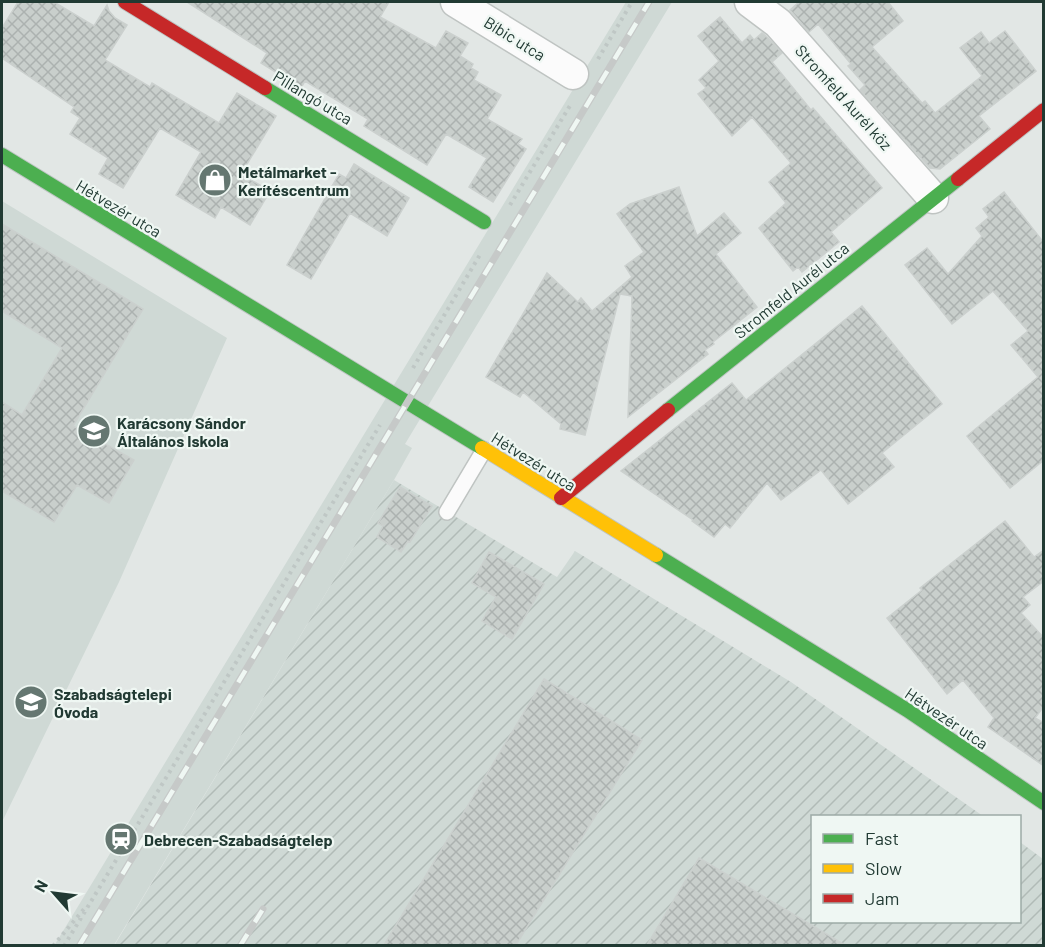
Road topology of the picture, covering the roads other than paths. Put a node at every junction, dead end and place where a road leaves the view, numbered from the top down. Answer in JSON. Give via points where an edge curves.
{"nodes":[{"id":1,"x":125,"y":2,"type":"edge"},
{"id":2,"x":456,"y":2,"type":"edge"},
{"id":3,"x":750,"y":2,"type":"edge"},
{"id":4,"x":579,"y":82,"type":"road end"},
{"id":5,"x":1044,"y":110,"type":"edge"},
{"id":6,"x":2,"y":156,"type":"edge"},
{"id":7,"x":933,"y":198,"type":"junction"},
{"id":8,"x":484,"y":222,"type":"dead end"},
{"id":9,"x":484,"y":450,"type":"junction"},
{"id":10,"x":561,"y":498,"type":"junction"},
{"id":11,"x":447,"y":512,"type":"dead end"},
{"id":12,"x":1041,"y":797,"type":"edge"}],
"edges":[{"from":1,"to":8,"type":"street","name":"Pillangó utca"},
{"from":2,"to":4,"type":"street","name":"Bíbic utca"},
{"from":3,"to":7,"type":"street","name":"Stromfeld Aurél köz","via":[[778,23]]},
{"from":5,"to":7,"type":"street","name":"Stromfeld Aurél utca"},
{"from":6,"to":9,"type":"street","name":"Hétvezér utca"},
{"from":7,"to":10,"type":"street","name":"Stromfeld Aurél utca"},
{"from":9,"to":10,"type":"street","name":"Hétvezér utca"},
{"from":9,"to":11,"type":"lane"},
{"from":10,"to":12,"type":"street","name":"Hétvezér utca","via":[[888,698]]}]}
